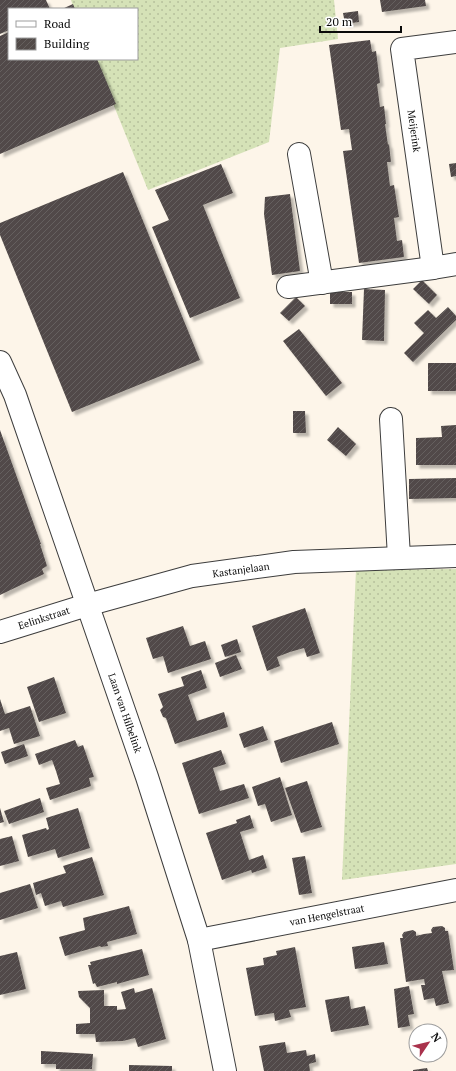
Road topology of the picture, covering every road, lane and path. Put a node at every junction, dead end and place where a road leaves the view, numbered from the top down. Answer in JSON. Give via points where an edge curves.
{"nodes":[{"id":1,"x":456,"y":42,"type":"edge"},
{"id":2,"x":299,"y":154,"type":"dead end"},
{"id":3,"x":456,"y":264,"type":"edge"},
{"id":4,"x":433,"y":268,"type":"junction"},
{"id":5,"x":322,"y":283,"type":"junction"},
{"id":6,"x":288,"y":287,"type":"dead end"},
{"id":7,"x":0,"y":362,"type":"edge"},
{"id":8,"x":391,"y":419,"type":"dead end"},
{"id":9,"x":456,"y":556,"type":"edge"},
{"id":10,"x":399,"y":557,"type":"junction"},
{"id":11,"x":88,"y":605,"type":"junction"},
{"id":12,"x":0,"y":632,"type":"edge"},
{"id":13,"x":456,"y":890,"type":"edge"},
{"id":14,"x":199,"y":940,"type":"junction"},
{"id":15,"x":225,"y":1071,"type":"edge"}],
"edges":[{"from":1,"to":4,"type":"street","name":"Meijerink","via":[[402,49]]},
{"from":2,"to":5,"type":"street"},
{"from":3,"to":4,"type":"street"},
{"from":4,"to":5,"type":"street"},
{"from":5,"to":6,"type":"street"},
{"from":7,"to":11,"type":"street","name":"Laan van Hilbelink","via":[[15,395]]},
{"from":8,"to":10,"type":"street"},
{"from":9,"to":10,"type":"street","name":"Kastanjelaan"},
{"from":10,"to":11,"type":"street","name":"Kastanjelaan","via":[[294,562],[192,576]]},
{"from":11,"to":12,"type":"street","name":"Eelinkstraat"},
{"from":11,"to":14,"type":"street","name":"Laan van Hilbelink"},
{"from":13,"to":14,"type":"street","name":"van Hengelstraat"},
{"from":14,"to":15,"type":"street","name":"Laan van Hilbelink"}]}
